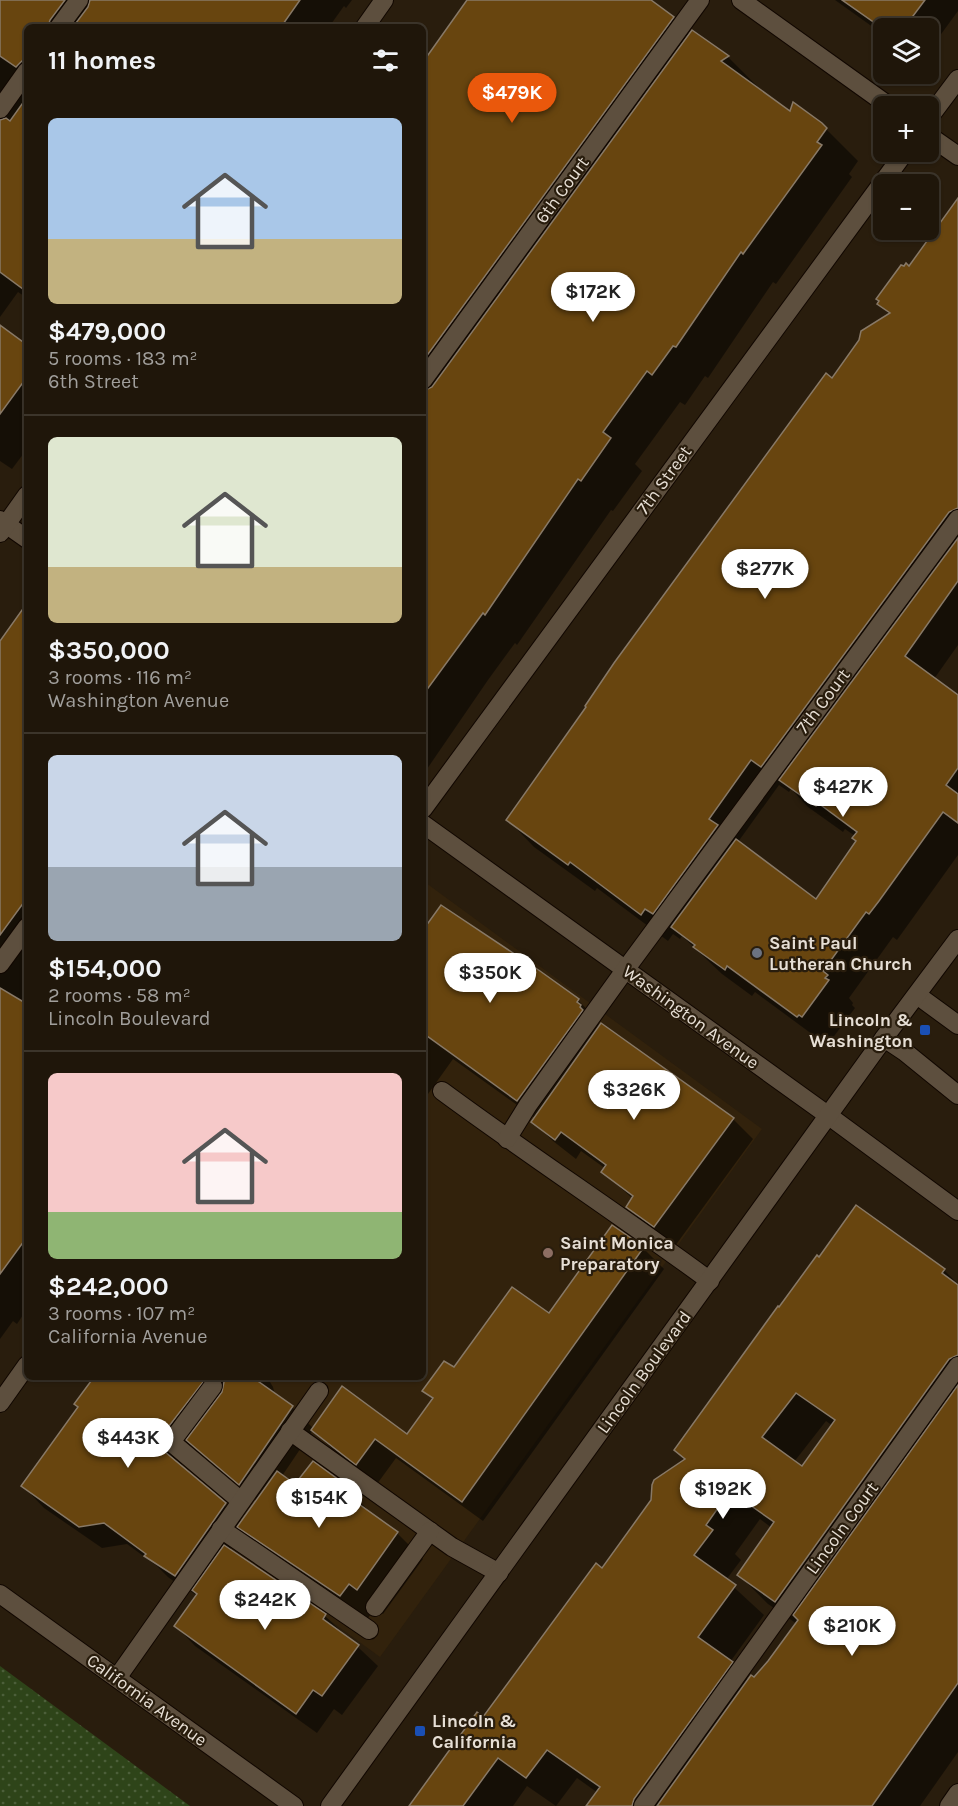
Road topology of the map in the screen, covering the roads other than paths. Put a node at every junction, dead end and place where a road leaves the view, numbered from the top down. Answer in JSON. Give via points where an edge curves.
{"nodes":[{"id":1,"x":78,"y":0,"type":"edge"},
{"id":2,"x":384,"y":0,"type":"edge"},
{"id":3,"x":700,"y":0,"type":"edge"},
{"id":4,"x":741,"y":0,"type":"edge"},
{"id":5,"x":61,"y":24,"type":"edge"},
{"id":6,"x":367,"y":24,"type":"edge"},
{"id":7,"x":24,"y":75,"type":"edge"},
{"id":8,"x":958,"y":79,"type":"edge"},
{"id":9,"x":875,"y":96,"type":"edge"},
{"id":10,"x":939,"y":104,"type":"edge"},
{"id":11,"x":0,"y":109,"type":"edge"},
{"id":12,"x":939,"y":143,"type":"edge"},
{"id":13,"x":958,"y":156,"type":"edge"},
{"id":14,"x":898,"y":162,"type":"edge"},
{"id":15,"x":426,"y":376,"type":"edge"},
{"id":16,"x":24,"y":499,"type":"edge"},
{"id":17,"x":958,"y":519,"type":"edge"},
{"id":18,"x":2,"y":526,"type":"edge"},
{"id":19,"x":24,"y":537,"type":"edge"},
{"id":20,"x":426,"y":805,"type":"edge"},
{"id":21,"x":426,"y":826,"type":"edge"},
{"id":22,"x":24,"y":931,"type":"edge"},
{"id":23,"x":958,"y":939,"type":"edge"},
{"id":24,"x":0,"y":964,"type":"edge"},
{"id":25,"x":625,"y":970,"type":"junction"},
{"id":26,"x":917,"y":995,"type":"junction"},
{"id":27,"x":958,"y":1025,"type":"edge"},
{"id":28,"x":884,"y":1038,"type":"junction"},
{"id":29,"x":442,"y":1091,"type":"dead end"},
{"id":30,"x":958,"y":1095,"type":"edge"},
{"id":31,"x":829,"y":1116,"type":"junction"},
{"id":32,"x":507,"y":1139,"type":"junction"},
{"id":33,"x":958,"y":1212,"type":"edge"},
{"id":34,"x":710,"y":1281,"type":"junction"},
{"id":35,"x":958,"y":1366,"type":"edge"},
{"id":36,"x":24,"y":1369,"type":"edge"},
{"id":37,"x":213,"y":1386,"type":"dead end"},
{"id":38,"x":319,"y":1391,"type":"dead end"},
{"id":39,"x":0,"y":1403,"type":"edge"},
{"id":40,"x":290,"y":1431,"type":"junction"},
{"id":41,"x":241,"y":1501,"type":"junction"},
{"id":42,"x":221,"y":1529,"type":"junction"},
{"id":43,"x":430,"y":1531,"type":"junction"},
{"id":44,"x":499,"y":1573,"type":"junction"},
{"id":45,"x":0,"y":1594,"type":"edge"},
{"id":46,"x":375,"y":1607,"type":"dead end"},
{"id":47,"x":369,"y":1630,"type":"dead end"},
{"id":48,"x":117,"y":1678,"type":"junction"},
{"id":49,"x":958,"y":1793,"type":"edge"},
{"id":50,"x":294,"y":1806,"type":"edge"},
{"id":51,"x":330,"y":1806,"type":"edge"},
{"id":52,"x":643,"y":1806,"type":"edge"},
{"id":53,"x":949,"y":1806,"type":"edge"}],
"edges":[{"from":1,"to":5,"type":"street"},
{"from":2,"to":6,"type":"street"},
{"from":3,"to":15,"type":"street","name":"6th Court"},
{"from":4,"to":9,"type":"street"},
{"from":7,"to":11,"type":"street"},
{"from":8,"to":10,"type":"street"},
{"from":12,"to":13,"type":"street"},
{"from":14,"to":20,"type":"street","name":"7th Street"},
{"from":16,"to":18,"type":"street"},
{"from":17,"to":25,"type":"street","name":"7th Court"},
{"from":18,"to":19,"type":"street"},
{"from":21,"to":25,"type":"street","name":"Washington Avenue"},
{"from":22,"to":24,"type":"street"},
{"from":23,"to":26,"type":"street","name":"Lincoln Boulevard"},
{"from":25,"to":31,"type":"street","name":"Washington Avenue"},
{"from":25,"to":32,"type":"street","name":"7th Court"},
{"from":26,"to":27,"type":"street"},
{"from":26,"to":28,"type":"street","name":"Lincoln Boulevard"},
{"from":28,"to":30,"type":"street"},
{"from":28,"to":31,"type":"street","name":"Lincoln Boulevard"},
{"from":29,"to":32,"type":"street"},
{"from":31,"to":33,"type":"street","name":"Washington Avenue"},
{"from":31,"to":34,"type":"street","name":"Lincoln Boulevard"},
{"from":32,"to":34,"type":"street"},
{"from":34,"to":44,"type":"street","name":"Lincoln Boulevard"},
{"from":35,"to":52,"type":"street","name":"Lincoln Court"},
{"from":36,"to":39,"type":"street"},
{"from":37,"to":41,"type":"street","via":[[171,1442]]},
{"from":38,"to":40,"type":"street"},
{"from":40,"to":41,"type":"street"},
{"from":40,"to":43,"type":"street"},
{"from":41,"to":42,"type":"street"},
{"from":42,"to":47,"type":"street"},
{"from":42,"to":48,"type":"street"},
{"from":43,"to":44,"type":"street"},
{"from":43,"to":46,"type":"street"},
{"from":44,"to":51,"type":"street","name":"Lincoln Boulevard"},
{"from":45,"to":48,"type":"street","name":"California Avenue"},
{"from":48,"to":50,"type":"street","name":"California Avenue"},
{"from":49,"to":53,"type":"street"}]}
